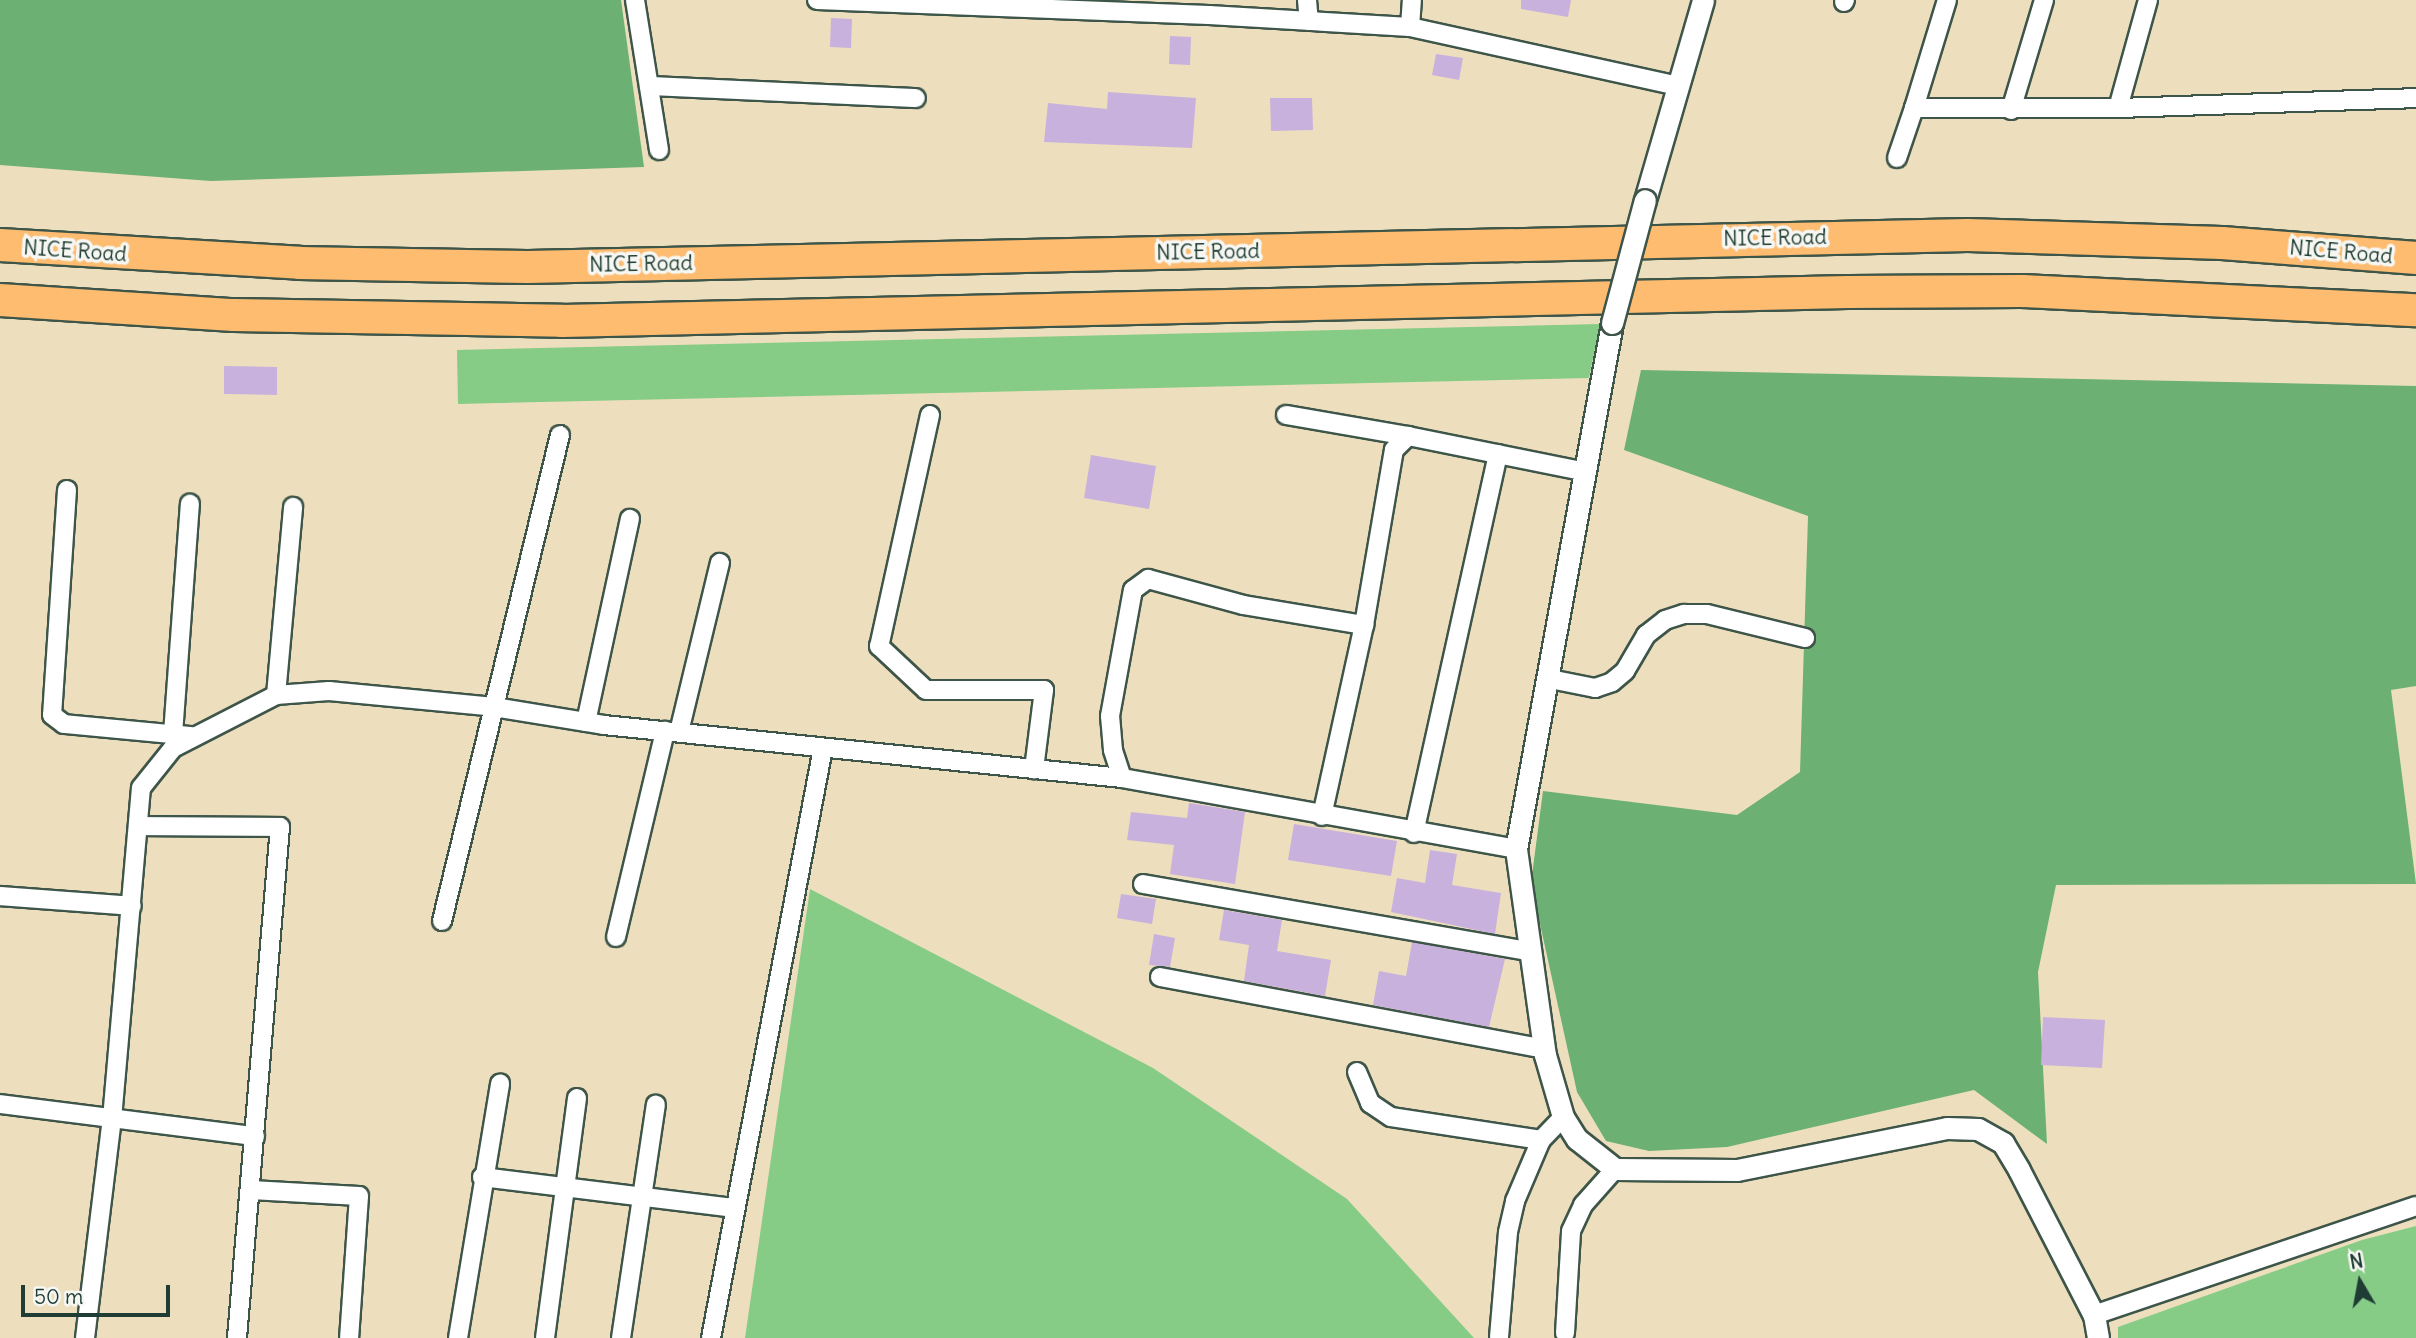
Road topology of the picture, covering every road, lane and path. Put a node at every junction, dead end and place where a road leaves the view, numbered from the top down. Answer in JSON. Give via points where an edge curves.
{"nodes":[{"id":1,"x":635,"y":0,"type":"edge"},
{"id":2,"x":817,"y":0,"type":"edge"},
{"id":3,"x":1307,"y":0,"type":"edge"},
{"id":4,"x":1412,"y":0,"type":"edge"},
{"id":5,"x":1703,"y":0,"type":"edge"},
{"id":6,"x":1947,"y":0,"type":"edge"},
{"id":7,"x":2044,"y":0,"type":"edge"},
{"id":8,"x":2148,"y":0,"type":"edge"},
{"id":9,"x":1209,"y":7,"type":"edge"},
{"id":10,"x":1309,"y":21,"type":"junction"},
{"id":11,"x":1410,"y":27,"type":"junction"},
{"id":12,"x":649,"y":86,"type":"junction"},
{"id":13,"x":1678,"y":86,"type":"junction"},
{"id":14,"x":2416,"y":98,"type":"edge"},
{"id":15,"x":916,"y":99,"type":"dead end"},
{"id":16,"x":1913,"y":107,"type":"junction"},
{"id":17,"x":2118,"y":107,"type":"junction"},
{"id":18,"x":2011,"y":110,"type":"junction"},
{"id":19,"x":659,"y":150,"type":"dead end"},
{"id":20,"x":1897,"y":158,"type":"dead end"},
{"id":21,"x":0,"y":245,"type":"edge"},
{"id":22,"x":2416,"y":258,"type":"edge"},
{"id":23,"x":0,"y":299,"type":"edge"},
{"id":24,"x":2416,"y":310,"type":"edge"},
{"id":25,"x":930,"y":415,"type":"dead end"},
{"id":26,"x":1286,"y":415,"type":"dead end"},
{"id":27,"x":560,"y":436,"type":"dead end"},
{"id":28,"x":1408,"y":436,"type":"junction"},
{"id":29,"x":1498,"y":454,"type":"junction"},
{"id":30,"x":1582,"y":471,"type":"junction"},
{"id":31,"x":67,"y":490,"type":"dead end"},
{"id":32,"x":190,"y":504,"type":"dead end"},
{"id":33,"x":293,"y":507,"type":"dead end"},
{"id":34,"x":630,"y":519,"type":"dead end"},
{"id":35,"x":720,"y":563,"type":"dead end"},
{"id":36,"x":1364,"y":625,"type":"junction"},
{"id":37,"x":1805,"y":638,"type":"dead end"},
{"id":38,"x":1550,"y":679,"type":"junction"},
{"id":39,"x":276,"y":695,"type":"junction"},
{"id":40,"x":494,"y":707,"type":"junction"},
{"id":41,"x":586,"y":722,"type":"junction"},
{"id":42,"x":672,"y":732,"type":"junction"},
{"id":43,"x":182,"y":735,"type":"junction"},
{"id":44,"x":823,"y":748,"type":"junction"},
{"id":45,"x":1034,"y":769,"type":"junction"},
{"id":46,"x":1122,"y":778,"type":"junction"},
{"id":47,"x":1322,"y":816,"type":"junction"},
{"id":48,"x":138,"y":826,"type":"junction"},
{"id":49,"x":1414,"y":833,"type":"junction"},
{"id":50,"x":1516,"y":849,"type":"junction"},
{"id":51,"x":1143,"y":884,"type":"dead end"},
{"id":52,"x":0,"y":896,"type":"edge"},
{"id":53,"x":132,"y":906,"type":"junction"},
{"id":54,"x":442,"y":921,"type":"dead end"},
{"id":55,"x":616,"y":937,"type":"dead end"},
{"id":56,"x":1528,"y":951,"type":"junction"},
{"id":57,"x":1160,"y":977,"type":"dead end"},
{"id":58,"x":1544,"y":1049,"type":"junction"},
{"id":59,"x":1357,"y":1072,"type":"dead end"},
{"id":60,"x":499,"y":1083,"type":"dead end"},
{"id":61,"x":577,"y":1098,"type":"dead end"},
{"id":62,"x":0,"y":1104,"type":"edge"},
{"id":63,"x":656,"y":1105,"type":"dead end"},
{"id":64,"x":1563,"y":1117,"type":"junction"},
{"id":65,"x":112,"y":1119,"type":"junction"},
{"id":66,"x":255,"y":1136,"type":"junction"},
{"id":67,"x":1541,"y":1140,"type":"junction"},
{"id":68,"x":1615,"y":1169,"type":"junction"},
{"id":69,"x":482,"y":1177,"type":"junction"},
{"id":70,"x":567,"y":1187,"type":"junction"},
{"id":71,"x":251,"y":1190,"type":"junction"},
{"id":72,"x":641,"y":1196,"type":"junction"},
{"id":73,"x":2416,"y":1206,"type":"edge"},
{"id":74,"x":735,"y":1208,"type":"junction"},
{"id":75,"x":2094,"y":1315,"type":"junction"},
{"id":76,"x":1565,"y":1333,"type":"dead end"},
{"id":77,"x":1499,"y":1337,"type":"edge"},
{"id":78,"x":85,"y":1338,"type":"edge"},
{"id":79,"x":237,"y":1338,"type":"edge"},
{"id":80,"x":349,"y":1338,"type":"edge"},
{"id":81,"x":458,"y":1338,"type":"edge"},
{"id":82,"x":545,"y":1338,"type":"edge"},
{"id":83,"x":621,"y":1338,"type":"edge"},
{"id":84,"x":710,"y":1338,"type":"edge"},
{"id":85,"x":2098,"y":1338,"type":"edge"}],
"edges":[{"from":1,"to":12,"type":"street"},
{"from":2,"to":9,"type":"street"},
{"from":3,"to":10,"type":"street"},
{"from":4,"to":11,"type":"street"},
{"from":5,"to":13,"type":"street"},
{"from":6,"to":16,"type":"street"},
{"from":7,"to":18,"type":"street"},
{"from":8,"to":17,"type":"street"},
{"from":9,"to":10,"type":"street"},
{"from":10,"to":11,"type":"street"},
{"from":11,"to":13,"type":"street"},
{"from":12,"to":15,"type":"street"},
{"from":12,"to":19,"type":"street"},
{"from":13,"to":30,"type":"street","bridge":true,"via":[[1612,323]]},
{"from":14,"to":17,"type":"street"},
{"from":16,"to":18,"type":"street"},
{"from":16,"to":20,"type":"street"},
{"from":17,"to":18,"type":"street"},
{"from":21,"to":22,"type":"highway","name":"NICE Road","via":[[299,263],[528,267],[1968,235],[2222,243]]},
{"from":23,"to":24,"type":"highway","via":[[234,315],[562,321],[1862,292],[2141,295]]},
{"from":25,"to":45,"type":"street","via":[[879,646],[926,690],[1044,691]]},
{"from":26,"to":28,"type":"street"},
{"from":27,"to":40,"type":"street"},
{"from":28,"to":29,"type":"street"},
{"from":28,"to":36,"type":"street","via":[[1394,450]]},
{"from":29,"to":30,"type":"street"},
{"from":29,"to":49,"type":"street"},
{"from":30,"to":38,"type":"street"},
{"from":31,"to":43,"type":"street","via":[[52,715],[64,724]]},
{"from":32,"to":43,"type":"street"},
{"from":33,"to":39,"type":"street"},
{"from":34,"to":41,"type":"street"},
{"from":35,"to":42,"type":"street"},
{"from":36,"to":46,"type":"street","via":[[1244,605],[1148,579],[1133,590],[1111,716],[1113,750]]},
{"from":36,"to":47,"type":"street"},
{"from":37,"to":38,"type":"street","via":[[1707,614],[1684,614],[1665,620],[1646,635],[1625,671],[1612,682],[1595,688]]},
{"from":38,"to":50,"type":"street"},
{"from":39,"to":40,"type":"street","via":[[329,691]]},
{"from":39,"to":43,"type":"street"},
{"from":40,"to":41,"type":"street"},
{"from":40,"to":54,"type":"street"},
{"from":41,"to":42,"type":"street"},
{"from":42,"to":44,"type":"street"},
{"from":42,"to":55,"type":"street"},
{"from":43,"to":48,"type":"street","via":[[141,788]]},
{"from":44,"to":45,"type":"street"},
{"from":44,"to":74,"type":"street"},
{"from":45,"to":46,"type":"street"},
{"from":46,"to":47,"type":"street"},
{"from":47,"to":49,"type":"street"},
{"from":48,"to":53,"type":"street"},
{"from":48,"to":66,"type":"street","via":[[280,827]]},
{"from":49,"to":50,"type":"street"},
{"from":50,"to":56,"type":"street"},
{"from":51,"to":56,"type":"street"},
{"from":52,"to":53,"type":"street"},
{"from":53,"to":65,"type":"street"},
{"from":56,"to":58,"type":"street"},
{"from":57,"to":58,"type":"street"},
{"from":58,"to":64,"type":"street"},
{"from":59,"to":67,"type":"street","via":[[1370,1103],[1391,1117]]},
{"from":60,"to":69,"type":"street"},
{"from":61,"to":70,"type":"street"},
{"from":62,"to":65,"type":"street"},
{"from":63,"to":72,"type":"street"},
{"from":64,"to":67,"type":"street"},
{"from":64,"to":68,"type":"street","via":[[1594,1156]]},
{"from":65,"to":66,"type":"street"},
{"from":65,"to":78,"type":"street"},
{"from":66,"to":71,"type":"street"},
{"from":67,"to":77,"type":"street","via":[[1522,1176],[1508,1232]]},
{"from":68,"to":75,"type":"street","via":[[1737,1170],[1947,1128],[1978,1129],[2003,1143]]},
{"from":68,"to":76,"type":"street","via":[[1583,1205],[1571,1231]]},
{"from":69,"to":70,"type":"street"},
{"from":69,"to":81,"type":"street"},
{"from":70,"to":72,"type":"street"},
{"from":70,"to":82,"type":"street"},
{"from":71,"to":79,"type":"street"},
{"from":71,"to":80,"type":"street","via":[[359,1196]]},
{"from":72,"to":74,"type":"street"},
{"from":72,"to":83,"type":"street"},
{"from":73,"to":75,"type":"street"},
{"from":74,"to":84,"type":"street"},
{"from":75,"to":85,"type":"street"}]}
